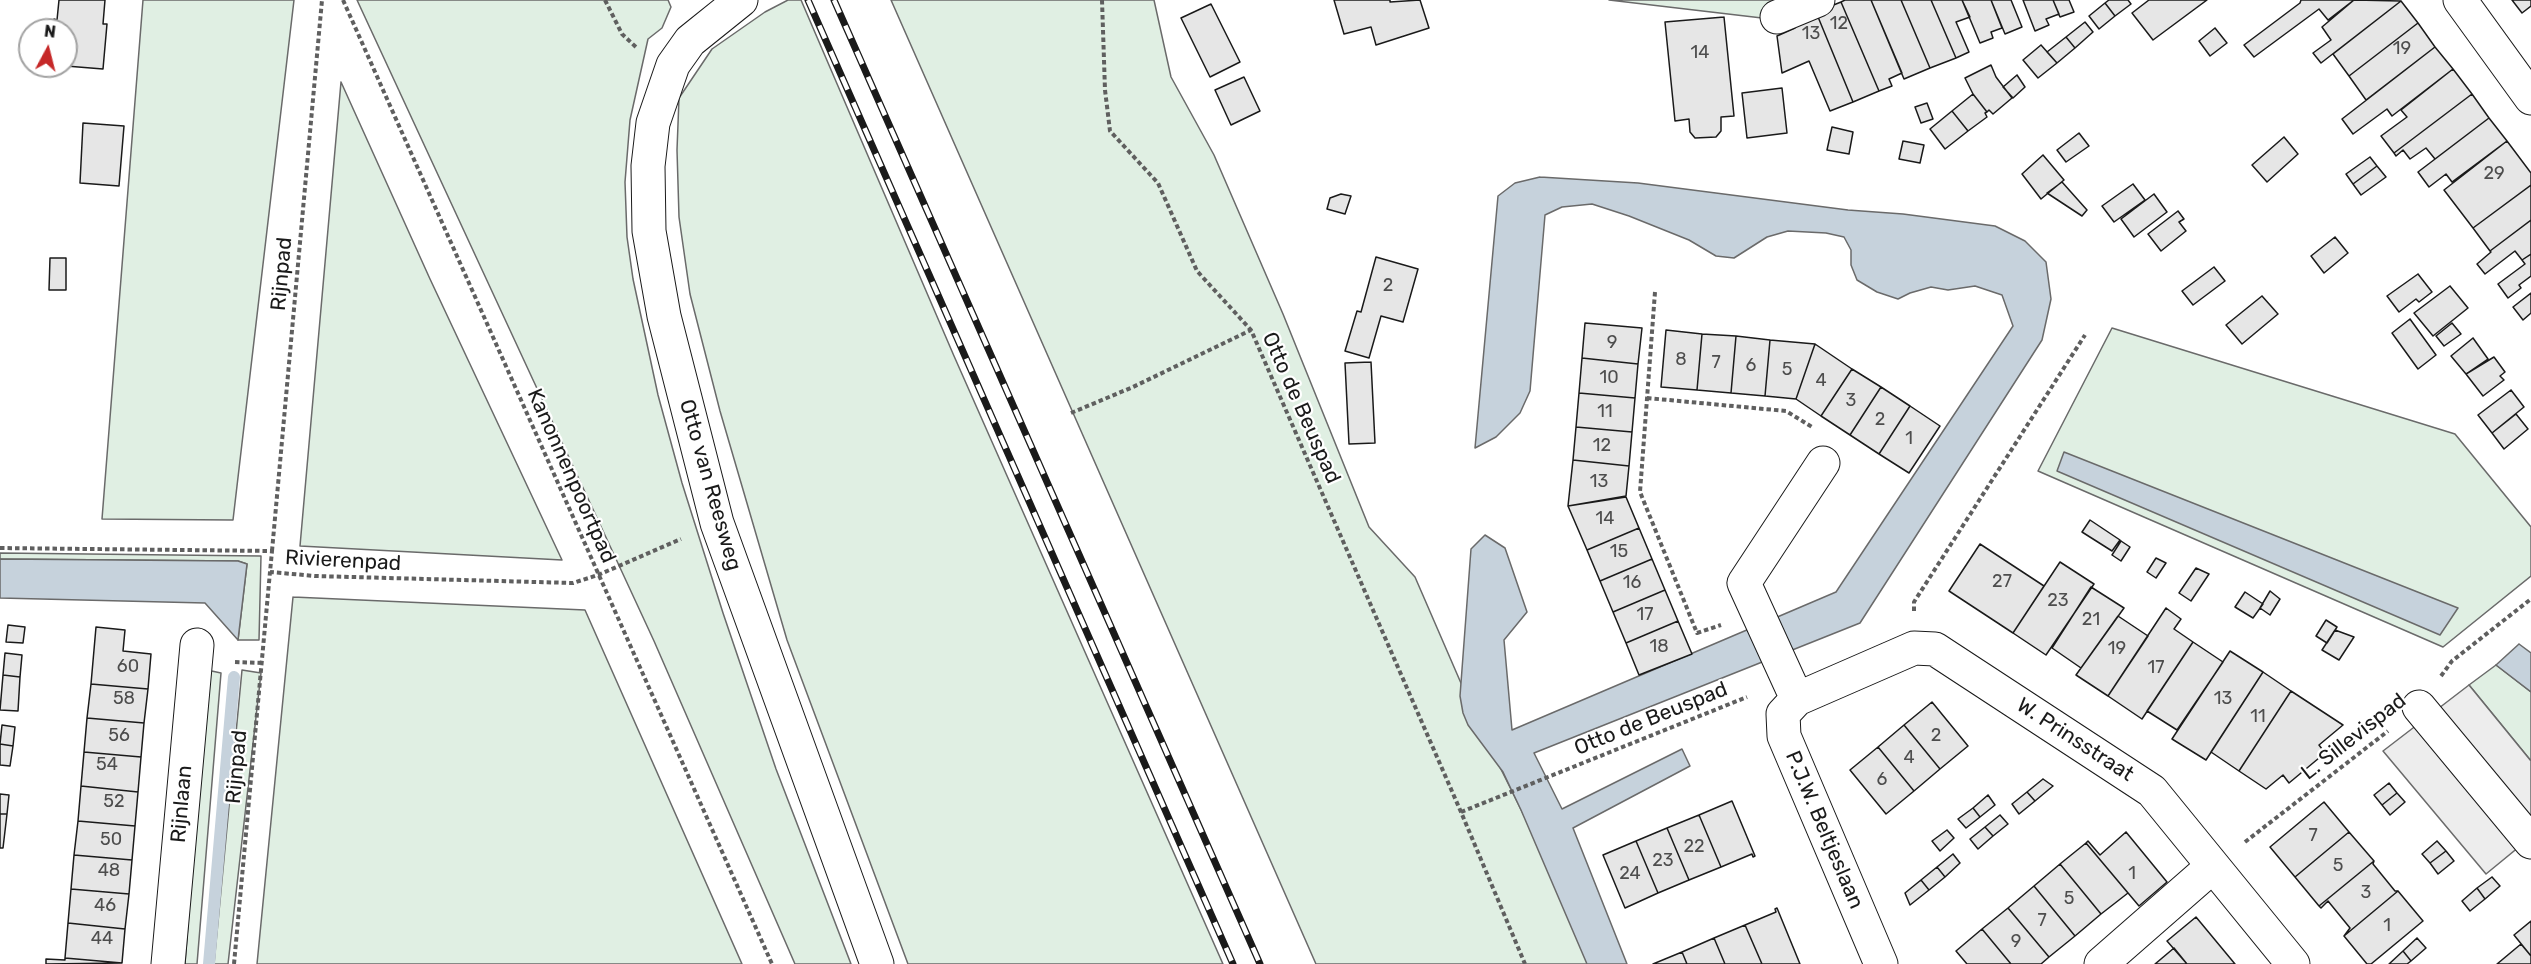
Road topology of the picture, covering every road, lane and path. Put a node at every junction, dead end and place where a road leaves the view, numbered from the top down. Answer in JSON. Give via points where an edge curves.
{"nodes":[{"id":1,"x":322,"y":0,"type":"edge"},
{"id":2,"x":343,"y":0,"type":"edge"},
{"id":3,"x":604,"y":0,"type":"edge"},
{"id":4,"x":1102,"y":0,"type":"edge"},
{"id":5,"x":1818,"y":0,"type":"edge"},
{"id":6,"x":2460,"y":0,"type":"edge"},
{"id":7,"x":727,"y":4,"type":"edge"},
{"id":8,"x":1777,"y":17,"type":"dead end"},
{"id":9,"x":673,"y":65,"type":"junction"},
{"id":10,"x":2531,"y":98,"type":"edge"},
{"id":11,"x":1655,"y":292,"type":"dead end"},
{"id":12,"x":1251,"y":330,"type":"junction"},
{"id":13,"x":2085,"y":335,"type":"dead end"},
{"id":14,"x":1647,"y":398,"type":"junction"},
{"id":15,"x":1071,"y":413,"type":"dead end"},
{"id":16,"x":1823,"y":463,"type":"joint"},
{"id":17,"x":717,"y":523,"type":"junction"},
{"id":18,"x":0,"y":548,"type":"edge"},
{"id":19,"x":272,"y":551,"type":"junction"},
{"id":20,"x":270,"y":572,"type":"junction"},
{"id":21,"x":598,"y":575,"type":"junction"},
{"id":22,"x":2531,"y":599,"type":"edge"},
{"id":23,"x":1759,"y":613,"type":"junction"},
{"id":24,"x":197,"y":645,"type":"dead end"},
{"id":25,"x":1914,"y":648,"type":"junction"},
{"id":26,"x":1790,"y":707,"type":"junction"},
{"id":27,"x":2419,"y":707,"type":"junction"},
{"id":28,"x":1461,"y":812,"type":"junction"},
{"id":29,"x":2531,"y":842,"type":"edge"},
{"id":30,"x":2213,"y":866,"type":"junction"},
{"id":31,"x":168,"y":964,"type":"edge"},
{"id":32,"x":234,"y":964,"type":"edge"},
{"id":33,"x":772,"y":964,"type":"edge"},
{"id":34,"x":877,"y":964,"type":"edge"},
{"id":35,"x":1524,"y":964,"type":"edge"},
{"id":36,"x":1881,"y":964,"type":"edge"},
{"id":37,"x":2101,"y":964,"type":"edge"},
{"id":38,"x":2293,"y":964,"type":"edge"}],
"edges":[{"from":1,"to":19,"type":"path","name":"Rijnpad"},
{"from":2,"to":21,"type":"path","name":"Kanonnenpoortpad"},
{"from":3,"to":9,"type":"path","via":[[622,34],[642,53]]},
{"from":4,"to":12,"type":"path","name":"Otto de Beuspad","via":[[1110,131],[1158,183],[1197,271]]},
{"from":5,"to":8,"type":"street"},
{"from":6,"to":10,"type":"street"},
{"from":7,"to":9,"type":"street","name":"Otto van Reesweg","via":[[690,41]]},
{"from":9,"to":17,"type":"street","name":"Otto van Reesweg","via":[[653,123],[648,166],[649,231],[664,316]]},
{"from":11,"to":14,"type":"path"},
{"from":12,"to":15,"type":"path"},
{"from":12,"to":28,"type":"path","name":"Otto de Beuspad"},
{"from":13,"to":25,"type":"path","via":[[1914,602]]},
{"from":14,"to":16,"type":"path","via":[[1786,411],[1835,441]]},
{"from":14,"to":23,"type":"path","via":[[1640,492],[1697,633]]},
{"from":16,"to":23,"type":"street","name":"P.J.W. Beltjeslaan","via":[[1744,583]]},
{"from":17,"to":21,"type":"path","name":"Rivierenpad"},
{"from":17,"to":34,"type":"street","name":"Otto van Reesweg"},
{"from":18,"to":19,"type":"path","name":"Rivierenpad"},
{"from":19,"to":20,"type":"path","name":"Rivierenpad"},
{"from":20,"to":21,"type":"path","name":"Rivierenpad","via":[[550,583],[573,583]]},
{"from":20,"to":32,"type":"path","name":"Rijnpad"},
{"from":21,"to":33,"type":"path","name":"Kanonnenpoortpad"},
{"from":22,"to":27,"type":"path","name":"L. Sillevispad","via":[[2452,661]]},
{"from":23,"to":26,"type":"street","name":"P.J.W. Beltjeslaan","via":[[1784,668]]},
{"from":24,"to":31,"type":"street","name":"Rijnlaan"},
{"from":25,"to":26,"type":"street"},
{"from":25,"to":30,"type":"street","name":"W. Prinsstraat","via":[[1935,649],[2152,791]]},
{"from":26,"to":28,"type":"path","name":"Otto de Beuspad","via":[[1749,696]]},
{"from":26,"to":36,"type":"street","name":"P.J.W. Beltjeslaan","via":[[1784,736]]},
{"from":27,"to":29,"type":"street"},
{"from":27,"to":30,"type":"path","name":"L. Sillevispad"},
{"from":28,"to":35,"type":"path","name":"Otto de Beuspad"},
{"from":30,"to":37,"type":"street"},
{"from":30,"to":38,"type":"street","name":"W. Prinsstraat"}]}
